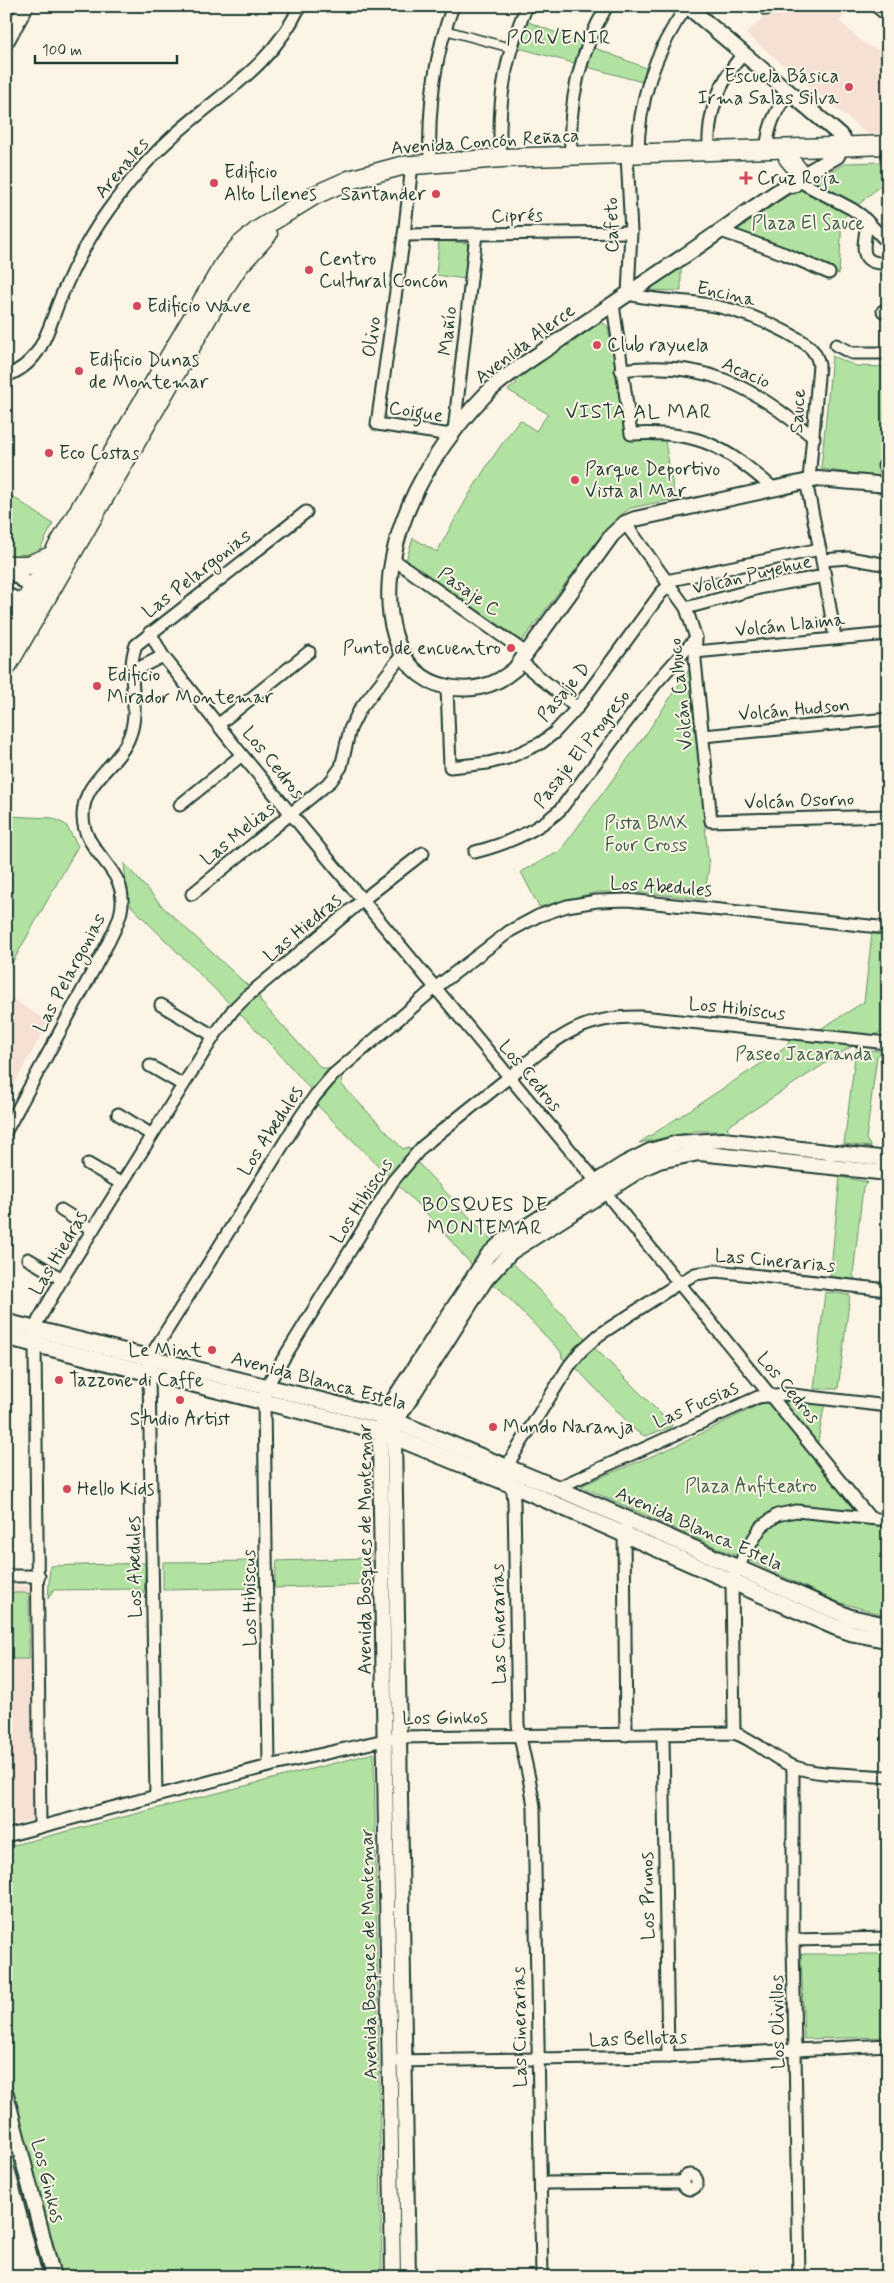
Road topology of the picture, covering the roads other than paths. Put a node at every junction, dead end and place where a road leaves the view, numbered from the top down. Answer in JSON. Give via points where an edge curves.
{"nodes":[{"id":1,"x":26,"y":6,"type":"edge"},
{"id":2,"x":300,"y":6,"type":"edge"},
{"id":3,"x":453,"y":6,"type":"edge"},
{"id":4,"x":527,"y":6,"type":"edge"},
{"id":5,"x":607,"y":6,"type":"edge"},
{"id":6,"x":687,"y":6,"type":"edge"},
{"id":7,"x":876,"y":6,"type":"edge"},
{"id":8,"x":888,"y":16,"type":"edge"},
{"id":9,"x":445,"y":30,"type":"junction"},
{"id":10,"x":6,"y":42,"type":"edge"},
{"id":11,"x":511,"y":48,"type":"junction"},
{"id":12,"x":743,"y":54,"type":"junction"},
{"id":13,"x":790,"y":92,"type":"junction"},
{"id":14,"x":887,"y":148,"type":"edge"},
{"id":15,"x":767,"y":149,"type":"junction"},
{"id":16,"x":709,"y":150,"type":"junction"},
{"id":17,"x":839,"y":151,"type":"junction"},
{"id":18,"x":632,"y":155,"type":"junction"},
{"id":19,"x":571,"y":156,"type":"junction"},
{"id":20,"x":501,"y":158,"type":"junction"},
{"id":21,"x":788,"y":158,"type":"junction"},
{"id":22,"x":430,"y":163,"type":"junction"},
{"id":23,"x":412,"y":165,"type":"junction"},
{"id":24,"x":795,"y":182,"type":"junction"},
{"id":25,"x":285,"y":212,"type":"junction"},
{"id":26,"x":866,"y":221,"type":"junction"},
{"id":27,"x":721,"y":231,"type":"junction"},
{"id":28,"x":631,"y":232,"type":"junction"},
{"id":29,"x":476,"y":234,"type":"junction"},
{"id":30,"x":404,"y":235,"type":"junction"},
{"id":31,"x":888,"y":243,"type":"edge"},
{"id":32,"x":888,"y":263,"type":"edge"},
{"id":33,"x":829,"y":273,"type":"dead end"},
{"id":34,"x":628,"y":294,"type":"junction"},
{"id":35,"x":613,"y":304,"type":"junction"},
{"id":36,"x":836,"y":345,"type":"dead end"},
{"id":37,"x":810,"y":346,"type":"joint"},
{"id":38,"x":888,"y":353,"type":"edge"},
{"id":39,"x":621,"y":370,"type":"junction"},
{"id":40,"x":6,"y":376,"type":"edge"},
{"id":41,"x":377,"y":424,"type":"joint"},
{"id":42,"x":452,"y":433,"type":"junction"},
{"id":43,"x":814,"y":438,"type":"junction"},
{"id":44,"x":807,"y":481,"type":"junction"},
{"id":45,"x":888,"y":485,"type":"edge"},
{"id":46,"x":773,"y":488,"type":"junction"},
{"id":47,"x":306,"y":512,"type":"dead end"},
{"id":48,"x":625,"y":523,"type":"junction"},
{"id":49,"x":821,"y":554,"type":"junction"},
{"id":50,"x":54,"y":555,"type":"junction"},
{"id":51,"x":392,"y":559,"type":"junction"},
{"id":52,"x":888,"y":565,"type":"edge"},
{"id":53,"x":6,"y":566,"type":"edge"},
{"id":54,"x":825,"y":576,"type":"junction"},
{"id":55,"x":668,"y":583,"type":"junction"},
{"id":56,"x":6,"y":595,"type":"edge"},
{"id":57,"x":34,"y":600,"type":"junction"},
{"id":58,"x":686,"y":608,"type":"junction"},
{"id":59,"x":150,"y":632,"type":"junction"},
{"id":60,"x":6,"y":634,"type":"edge"},
{"id":61,"x":888,"y":634,"type":"edge"},
{"id":62,"x":696,"y":638,"type":"junction"},
{"id":63,"x":835,"y":638,"type":"junction"},
{"id":64,"x":310,"y":652,"type":"dead end"},
{"id":65,"x":695,"y":652,"type":"junction"},
{"id":66,"x":402,"y":655,"type":"junction"},
{"id":67,"x":163,"y":656,"type":"junction"},
{"id":68,"x":523,"y":657,"type":"junction"},
{"id":69,"x":6,"y":668,"type":"edge"},
{"id":70,"x":132,"y":669,"type":"junction"},
{"id":71,"x":446,"y":687,"type":"junction"},
{"id":72,"x":577,"y":708,"type":"junction"},
{"id":73,"x":888,"y":719,"type":"edge"},
{"id":74,"x":219,"y":724,"type":"junction"},
{"id":75,"x":703,"y":736,"type":"junction"},
{"id":76,"x":242,"y":755,"type":"junction"},
{"id":77,"x":180,"y":805,"type":"dead end"},
{"id":78,"x":292,"y":814,"type":"junction"},
{"id":79,"x":888,"y":816,"type":"edge"},
{"id":80,"x":711,"y":821,"type":"joint"},
{"id":81,"x":475,"y":852,"type":"dead end"},
{"id":82,"x":423,"y":853,"type":"dead end"},
{"id":83,"x":192,"y":894,"type":"dead end"},
{"id":84,"x":364,"y":899,"type":"junction"},
{"id":85,"x":888,"y":928,"type":"edge"},
{"id":86,"x":436,"y":988,"type":"junction"},
{"id":87,"x":161,"y":1005,"type":"dead end"},
{"id":88,"x":214,"y":1036,"type":"junction"},
{"id":89,"x":888,"y":1043,"type":"edge"},
{"id":90,"x":150,"y":1066,"type":"dead end"},
{"id":91,"x":508,"y":1077,"type":"junction"},
{"id":92,"x":183,"y":1085,"type":"junction"},
{"id":93,"x":118,"y":1114,"type":"dead end"},
{"id":94,"x":6,"y":1131,"type":"edge"},
{"id":95,"x":152,"y":1135,"type":"junction"},
{"id":96,"x":888,"y":1159,"type":"edge"},
{"id":97,"x":88,"y":1164,"type":"dead end"},
{"id":98,"x":888,"y":1173,"type":"edge"},
{"id":99,"x":595,"y":1181,"type":"junction"},
{"id":100,"x":122,"y":1184,"type":"junction"},
{"id":101,"x":605,"y":1192,"type":"junction"},
{"id":102,"x":61,"y":1210,"type":"dead end"},
{"id":103,"x":92,"y":1230,"type":"junction"},
{"id":104,"x":28,"y":1259,"type":"dead end"},
{"id":105,"x":62,"y":1279,"type":"junction"},
{"id":106,"x":679,"y":1284,"type":"junction"},
{"id":107,"x":888,"y":1290,"type":"edge"},
{"id":108,"x":6,"y":1322,"type":"edge"},
{"id":109,"x":6,"y":1337,"type":"edge"},
{"id":110,"x":35,"y":1337,"type":"junction"},
{"id":111,"x":150,"y":1366,"type":"junction"},
{"id":112,"x":265,"y":1394,"type":"junction"},
{"id":113,"x":771,"y":1395,"type":"junction"},
{"id":114,"x":888,"y":1406,"type":"edge"},
{"id":115,"x":388,"y":1426,"type":"junction"},
{"id":116,"x":510,"y":1469,"type":"junction"},
{"id":117,"x":512,"y":1485,"type":"junction"},
{"id":118,"x":557,"y":1488,"type":"junction"},
{"id":119,"x":870,"y":1518,"type":"junction"},
{"id":120,"x":629,"y":1519,"type":"junction"},
{"id":121,"x":888,"y":1520,"type":"edge"},
{"id":122,"x":624,"y":1534,"type":"junction"},
{"id":123,"x":738,"y":1568,"type":"junction"},
{"id":124,"x":6,"y":1576,"type":"edge"},
{"id":125,"x":39,"y":1576,"type":"junction"},
{"id":126,"x":732,"y":1582,"type":"junction"},
{"id":127,"x":888,"y":1626,"type":"edge"},
{"id":128,"x":888,"y":1640,"type":"edge"},
{"id":129,"x":662,"y":1734,"type":"junction"},
{"id":130,"x":734,"y":1734,"type":"junction"},
{"id":131,"x":626,"y":1735,"type":"junction"},
{"id":132,"x":520,"y":1736,"type":"junction"},
{"id":133,"x":398,"y":1737,"type":"junction"},
{"id":134,"x":384,"y":1739,"type":"junction"},
{"id":135,"x":269,"y":1766,"type":"junction"},
{"id":136,"x":793,"y":1767,"type":"junction"},
{"id":137,"x":888,"y":1777,"type":"edge"},
{"id":138,"x":156,"y":1796,"type":"junction"},
{"id":139,"x":40,"y":1827,"type":"junction"},
{"id":140,"x":6,"y":1836,"type":"edge"},
{"id":141,"x":888,"y":1938,"type":"edge"},
{"id":142,"x":793,"y":1940,"type":"junction"},
{"id":143,"x":888,"y":2045,"type":"edge"},
{"id":144,"x":796,"y":2049,"type":"junction"},
{"id":145,"x":668,"y":2057,"type":"junction"},
{"id":146,"x":538,"y":2059,"type":"junction"},
{"id":147,"x":390,"y":2061,"type":"junction"},
{"id":148,"x":404,"y":2061,"type":"junction"},
{"id":149,"x":6,"y":2094,"type":"edge"},
{"id":150,"x":6,"y":2173,"type":"edge"},
{"id":151,"x":682,"y":2182,"type":"dead end"},
{"id":152,"x":541,"y":2183,"type":"junction"},
{"id":153,"x":8,"y":2198,"type":"edge"},
{"id":154,"x":7,"y":2238,"type":"edge"},
{"id":155,"x":18,"y":2277,"type":"edge"},
{"id":156,"x":33,"y":2277,"type":"edge"},
{"id":157,"x":52,"y":2277,"type":"edge"},
{"id":158,"x":393,"y":2277,"type":"edge"},
{"id":159,"x":408,"y":2277,"type":"edge"},
{"id":160,"x":542,"y":2277,"type":"edge"},
{"id":161,"x":799,"y":2277,"type":"edge"}],
"edges":[{"from":1,"to":10,"type":"street"},
{"from":2,"to":40,"type":"street","name":"Arenales","via":[[280,41],[257,68],[168,141],[131,182],[88,242],[62,293],[37,354],[24,367]]},
{"from":3,"to":9,"type":"street"},
{"from":4,"to":11,"type":"street"},
{"from":5,"to":19,"type":"street","via":[[588,44],[576,82],[571,114]]},
{"from":6,"to":12,"type":"street"},
{"from":6,"to":18,"type":"street","name":"Cafeto","via":[[664,42],[649,78]]},
{"from":7,"to":8,"type":"street"},
{"from":9,"to":11,"type":"street"},
{"from":9,"to":22,"type":"street","via":[[431,103]]},
{"from":11,"to":20,"type":"street","via":[[501,108]]},
{"from":12,"to":13,"type":"street"},
{"from":12,"to":16,"type":"street","via":[[726,76],[715,100]]},
{"from":13,"to":15,"type":"street","via":[[772,119]]},
{"from":13,"to":17,"type":"street","via":[[840,135],[844,140]]},
{"from":14,"to":17,"type":"main road","name":"Avenida Concón Reñaca"},
{"from":15,"to":16,"type":"main road","name":"Avenida Concón Reñaca"},
{"from":15,"to":17,"type":"main road","name":"Avenida Concón Reñaca"},
{"from":16,"to":18,"type":"main road","name":"Avenida Concón Reñaca"},
{"from":17,"to":21,"type":"main road","name":"Avenida Concón Reñaca"},
{"from":17,"to":24,"type":"street","name":"Avenida Alerce"},
{"from":18,"to":19,"type":"main road","name":"Avenida Concón Reñaca"},
{"from":18,"to":21,"type":"main road","name":"Avenida Concón Reñaca","via":[[692,159]]},
{"from":18,"to":28,"type":"street","name":"Cafeto"},
{"from":19,"to":20,"type":"main road","name":"Avenida Concón Reñaca"},
{"from":20,"to":22,"type":"main road","name":"Avenida Concón Reñaca"},
{"from":21,"to":24,"type":"main road","via":[[798,170]]},
{"from":22,"to":23,"type":"main road","name":"Avenida Concón Reñaca"},
{"from":23,"to":25,"type":"main road","name":"Avenida Concón Reñaca","via":[[349,180]]},
{"from":23,"to":30,"type":"street","name":"Olivo"},
{"from":24,"to":26,"type":"street","via":[[852,209]]},
{"from":24,"to":27,"type":"street","name":"Avenida Alerce"},
{"from":25,"to":50,"type":"main road","name":"Avenida Concón Reñaca","via":[[249,237],[220,269]]},
{"from":25,"to":57,"type":"main road","name":"Avenida Concón Reñaca","via":[[227,284]]},
{"from":26,"to":31,"type":"street"},
{"from":26,"to":32,"type":"street","via":[[864,256],[875,264]]},
{"from":27,"to":33,"type":"street"},
{"from":27,"to":34,"type":"street","name":"Avenida Alerce"},
{"from":28,"to":29,"type":"street","name":"Ciprés"},
{"from":28,"to":34,"type":"street","name":"Cafeto"},
{"from":29,"to":30,"type":"street","name":"Ciprés"},
{"from":29,"to":42,"type":"street","name":"Mañío"},
{"from":30,"to":41,"type":"street","name":"Olivo"},
{"from":34,"to":35,"type":"street","name":"Avenida Alerce"},
{"from":34,"to":37,"type":"street","name":"Encina","via":[[732,310],[772,325]]},
{"from":35,"to":39,"type":"street"},
{"from":35,"to":42,"type":"street","name":"Avenida Alerce","via":[[504,379]]},
{"from":36,"to":38,"type":"street","via":[[852,353]]},
{"from":37,"to":43,"type":"street","name":"Sauce","via":[[819,365]]},
{"from":39,"to":43,"type":"street","name":"Acacio","via":[[669,368],[700,372],[731,382],[773,404]]},
{"from":39,"to":46,"type":"street","via":[[631,434],[661,432],[708,442],[728,452]]},
{"from":41,"to":42,"type":"street","name":"Coigue"},
{"from":42,"to":51,"type":"street","name":"Avenida Alerce","via":[[412,501]]},
{"from":43,"to":44,"type":"street","name":"Sauce"},
{"from":44,"to":45,"type":"street","name":"Avenida Alerce","via":[[829,478]]},
{"from":44,"to":46,"type":"street","name":"Avenida Alerce"},
{"from":44,"to":49,"type":"street","name":"Sauce"},
{"from":46,"to":48,"type":"street","name":"Avenida Alerce"},
{"from":47,"to":59,"type":"street","name":"Las Pelargonias"},
{"from":48,"to":55,"type":"street","name":"Volcán Calbuco"},
{"from":48,"to":68,"type":"street","name":"Avenida Alerce","via":[[612,535]]},
{"from":49,"to":52,"type":"street"},
{"from":49,"to":54,"type":"street","name":"Sauce"},
{"from":49,"to":55,"type":"street"},
{"from":50,"to":53,"type":"main road","via":[[28,565]]},
{"from":50,"to":57,"type":"main road","name":"Avenida Concón Reñaca"},
{"from":51,"to":66,"type":"street","name":"Avenida Alerce","via":[[390,605]]},
{"from":51,"to":68,"type":"street","name":"Pasaje C"},
{"from":53,"to":57,"type":"street"},
{"from":54,"to":58,"type":"street","name":"Volcán Puyehue","via":[[738,592]]},
{"from":54,"to":63,"type":"street","name":"Sauce"},
{"from":55,"to":58,"type":"street","name":"Volcán Calbuco"},
{"from":55,"to":72,"type":"street","name":"Pasaje D"},
{"from":56,"to":57,"type":"street"},
{"from":57,"to":60,"type":"main road","name":"Avenida Concón Reñaca"},
{"from":57,"to":69,"type":"main road","name":"Avenida Concón Reñaca"},
{"from":58,"to":62,"type":"street","name":"Volcán Calbuco"},
{"from":59,"to":67,"type":"street","name":"Los Cedros"},
{"from":59,"to":70,"type":"street","name":"Las Pelargonias","via":[[136,645]]},
{"from":61,"to":63,"type":"street","name":"Volcán Llaima"},
{"from":62,"to":65,"type":"street","name":"Volcán Calbuco"},
{"from":62,"to":81,"type":"street","name":"Pasaje El Progreso","via":[[656,683],[560,810],[546,823],[522,836]]},
{"from":63,"to":65,"type":"street","name":"Volcán Llaima"},
{"from":64,"to":74,"type":"street"},
{"from":65,"to":75,"type":"street","name":"Volcán Calbuco"},
{"from":66,"to":71,"type":"street","name":"Avenida Alerce","via":[[421,676]]},
{"from":66,"to":78,"type":"street","name":"Las Melias","via":[[360,709],[350,729],[341,767],[331,781]]},
{"from":67,"to":70,"type":"street"},
{"from":67,"to":74,"type":"street","name":"Los Cedros"},
{"from":68,"to":71,"type":"street","name":"Avenida Alerce","via":[[507,675],[483,687]]},
{"from":68,"to":72,"type":"street","name":"Pasaje C"},
{"from":70,"to":94,"type":"street","name":"Las Pelargonias","via":[[134,718],[130,736],[121,752],[92,784],[85,799],[83,816],[88,839],[119,880],[123,896],[121,912],[108,943]]},
{"from":71,"to":72,"type":"street","name":"Pasaje D","via":[[450,767],[488,763],[524,751],[554,733]]},
{"from":73,"to":75,"type":"street","name":"Volcán Hudson"},
{"from":74,"to":76,"type":"street","name":"Los Cedros"},
{"from":75,"to":80,"type":"street","name":"Volcán Calbuco"},
{"from":76,"to":77,"type":"street"},
{"from":76,"to":78,"type":"street","name":"Los Cedros"},
{"from":78,"to":83,"type":"street","name":"Las Melias"},
{"from":78,"to":84,"type":"street","name":"Los Cedros"},
{"from":79,"to":80,"type":"street","name":"Volcán Osorno"},
{"from":82,"to":84,"type":"street","name":"Las Hiedras"},
{"from":84,"to":86,"type":"street","name":"Los Cedros"},
{"from":84,"to":88,"type":"street","name":"Las Hiedras","via":[[246,998]]},
{"from":85,"to":86,"type":"street","name":"Los Abedules","via":[[676,904],[597,901],[567,906],[524,923]]},
{"from":86,"to":91,"type":"street","name":"Los Cedros"},
{"from":86,"to":111,"type":"street","name":"Los Abedules","via":[[333,1075],[315,1096],[253,1191]]},
{"from":87,"to":88,"type":"street"},
{"from":88,"to":92,"type":"street","name":"Las Hiedras"},
{"from":89,"to":91,"type":"street","name":"Los Hibiscus","via":[[616,1017],[592,1022],[561,1035]]},
{"from":90,"to":92,"type":"street"},
{"from":91,"to":99,"type":"street","name":"Los Cedros"},
{"from":91,"to":112,"type":"street","name":"Los Hibiscus","via":[[422,1147],[406,1164]]},
{"from":92,"to":95,"type":"street","name":"Las Hiedras"},
{"from":93,"to":95,"type":"street"},
{"from":95,"to":100,"type":"street","name":"Las Hiedras"},
{"from":96,"to":99,"type":"street","name":"Avenida Bosques de Montemar","via":[[723,1140],[692,1140],[650,1151]]},
{"from":97,"to":100,"type":"street"},
{"from":98,"to":101,"type":"street","name":"Avenida Bosques de Montemar","via":[[699,1153],[659,1160]]},
{"from":99,"to":101,"type":"street","name":"Los Cedros"},
{"from":99,"to":115,"type":"street","name":"Avenida Bosques de Montemar","via":[[502,1242],[488,1255]]},
{"from":100,"to":103,"type":"street","name":"Las Hiedras"},
{"from":101,"to":106,"type":"street","name":"Los Cedros"},
{"from":101,"to":115,"type":"street","name":"Avenida Bosques de Montemar","via":[[511,1252],[497,1265]]},
{"from":102,"to":103,"type":"street"},
{"from":103,"to":105,"type":"street","name":"Las Hiedras"},
{"from":104,"to":105,"type":"street"},
{"from":105,"to":110,"type":"street","name":"Las Hiedras","via":[[38,1321]]},
{"from":106,"to":107,"type":"street","name":"Las Cinerarias","via":[[695,1274],[716,1271]]},
{"from":106,"to":113,"type":"street","name":"Los Cedros"},
{"from":106,"to":116,"type":"street","name":"Las Cinerarias","via":[[599,1335],[580,1351],[518,1446]]},
{"from":108,"to":110,"type":"main road","name":"Avenida Blanca Estela"},
{"from":109,"to":110,"type":"main road","name":"Avenida Blanca Estela"},
{"from":110,"to":111,"type":"main road","name":"Avenida Blanca Estela"},
{"from":110,"to":125,"type":"street","name":"Las Hiedras"},
{"from":111,"to":112,"type":"main road","name":"Avenida Blanca Estela"},
{"from":111,"to":138,"type":"street","name":"Los Abedules"},
{"from":112,"to":115,"type":"main road","name":"Avenida Blanca Estela"},
{"from":112,"to":135,"type":"street","name":"Los Hibiscus"},
{"from":113,"to":114,"type":"street","name":"Las Fucsias","via":[[820,1397]]},
{"from":113,"to":118,"type":"street","name":"Las Fucsias","via":[[758,1397]]},
{"from":113,"to":119,"type":"street","name":"Los Cedros"},
{"from":115,"to":116,"type":"main road","name":"Avenida Blanca Estela"},
{"from":115,"to":117,"type":"main road","name":"Avenida Blanca Estela"},
{"from":115,"to":133,"type":"street","name":"Avenida Bosques de Montemar"},
{"from":115,"to":134,"type":"street","name":"Avenida Bosques de Montemar"},
{"from":116,"to":117,"type":"street","name":"Las Cinerarias"},
{"from":116,"to":118,"type":"main road","name":"Avenida Blanca Estela"},
{"from":117,"to":122,"type":"main road","name":"Avenida Blanca Estela"},
{"from":117,"to":132,"type":"street","name":"Las Cinerarias"},
{"from":118,"to":120,"type":"main road","name":"Avenida Blanca Estela"},
{"from":119,"to":121,"type":"street"},
{"from":119,"to":123,"type":"street","via":[[796,1511],[777,1514],[761,1526]]},
{"from":120,"to":122,"type":"street"},
{"from":120,"to":123,"type":"main road","name":"Avenida Blanca Estela"},
{"from":122,"to":126,"type":"main road","name":"Avenida Blanca Estela"},
{"from":122,"to":131,"type":"street"},
{"from":123,"to":126,"type":"street"},
{"from":123,"to":127,"type":"main road","name":"Avenida Blanca Estela","via":[[849,1617]]},
{"from":124,"to":125,"type":"street"},
{"from":125,"to":139,"type":"street","name":"Las Hiedras"},
{"from":126,"to":128,"type":"main road","name":"Avenida Blanca Estela","via":[[835,1627]]},
{"from":126,"to":130,"type":"street"},
{"from":129,"to":130,"type":"street","name":"Los Ginkos"},
{"from":129,"to":131,"type":"street","name":"Los Ginkos"},
{"from":129,"to":145,"type":"street","name":"Los Prunos"},
{"from":130,"to":136,"type":"street","name":"Los Ginkos"},
{"from":131,"to":132,"type":"street","name":"Los Ginkos"},
{"from":132,"to":133,"type":"street","name":"Los Ginkos"},
{"from":132,"to":146,"type":"street","name":"Las Cinerarias","via":[[534,1808]]},
{"from":133,"to":134,"type":"street","name":"Los Ginkos"},
{"from":133,"to":148,"type":"street","name":"Avenida Bosques de Montemar"},
{"from":134,"to":135,"type":"street","name":"Los Ginkos"},
{"from":134,"to":147,"type":"street","name":"Avenida Bosques de Montemar"},
{"from":135,"to":138,"type":"street","name":"Los Ginkos"},
{"from":136,"to":137,"type":"street","name":"Los Ginkos"},
{"from":136,"to":142,"type":"street","name":"Los Olivillos"},
{"from":138,"to":139,"type":"street","name":"Los Ginkos"},
{"from":139,"to":140,"type":"street","name":"Los Ginkos"},
{"from":141,"to":142,"type":"street"},
{"from":142,"to":144,"type":"street","name":"Los Olivillos"},
{"from":143,"to":144,"type":"street","name":"Las Bellotas"},
{"from":144,"to":145,"type":"street","name":"Las Bellotas"},
{"from":144,"to":161,"type":"street","name":"Los Olivillos"},
{"from":145,"to":146,"type":"street","name":"Las Bellotas"},
{"from":146,"to":148,"type":"street","name":"Las Bellotas"},
{"from":146,"to":152,"type":"street","name":"Las Cinerarias"},
{"from":147,"to":148,"type":"street","name":"Las Bellotas"},
{"from":147,"to":158,"type":"street","name":"Avenida Bosques de Montemar"},
{"from":148,"to":159,"type":"street","name":"Avenida Bosques de Montemar"},
{"from":149,"to":157,"type":"street","name":"Los Ginkos"},
{"from":150,"to":153,"type":"main road"},
{"from":151,"to":152,"type":"street"},
{"from":152,"to":160,"type":"street","name":"Las Cinerarias"},
{"from":153,"to":156,"type":"main road"},
{"from":154,"to":155,"type":"main road"}]}
